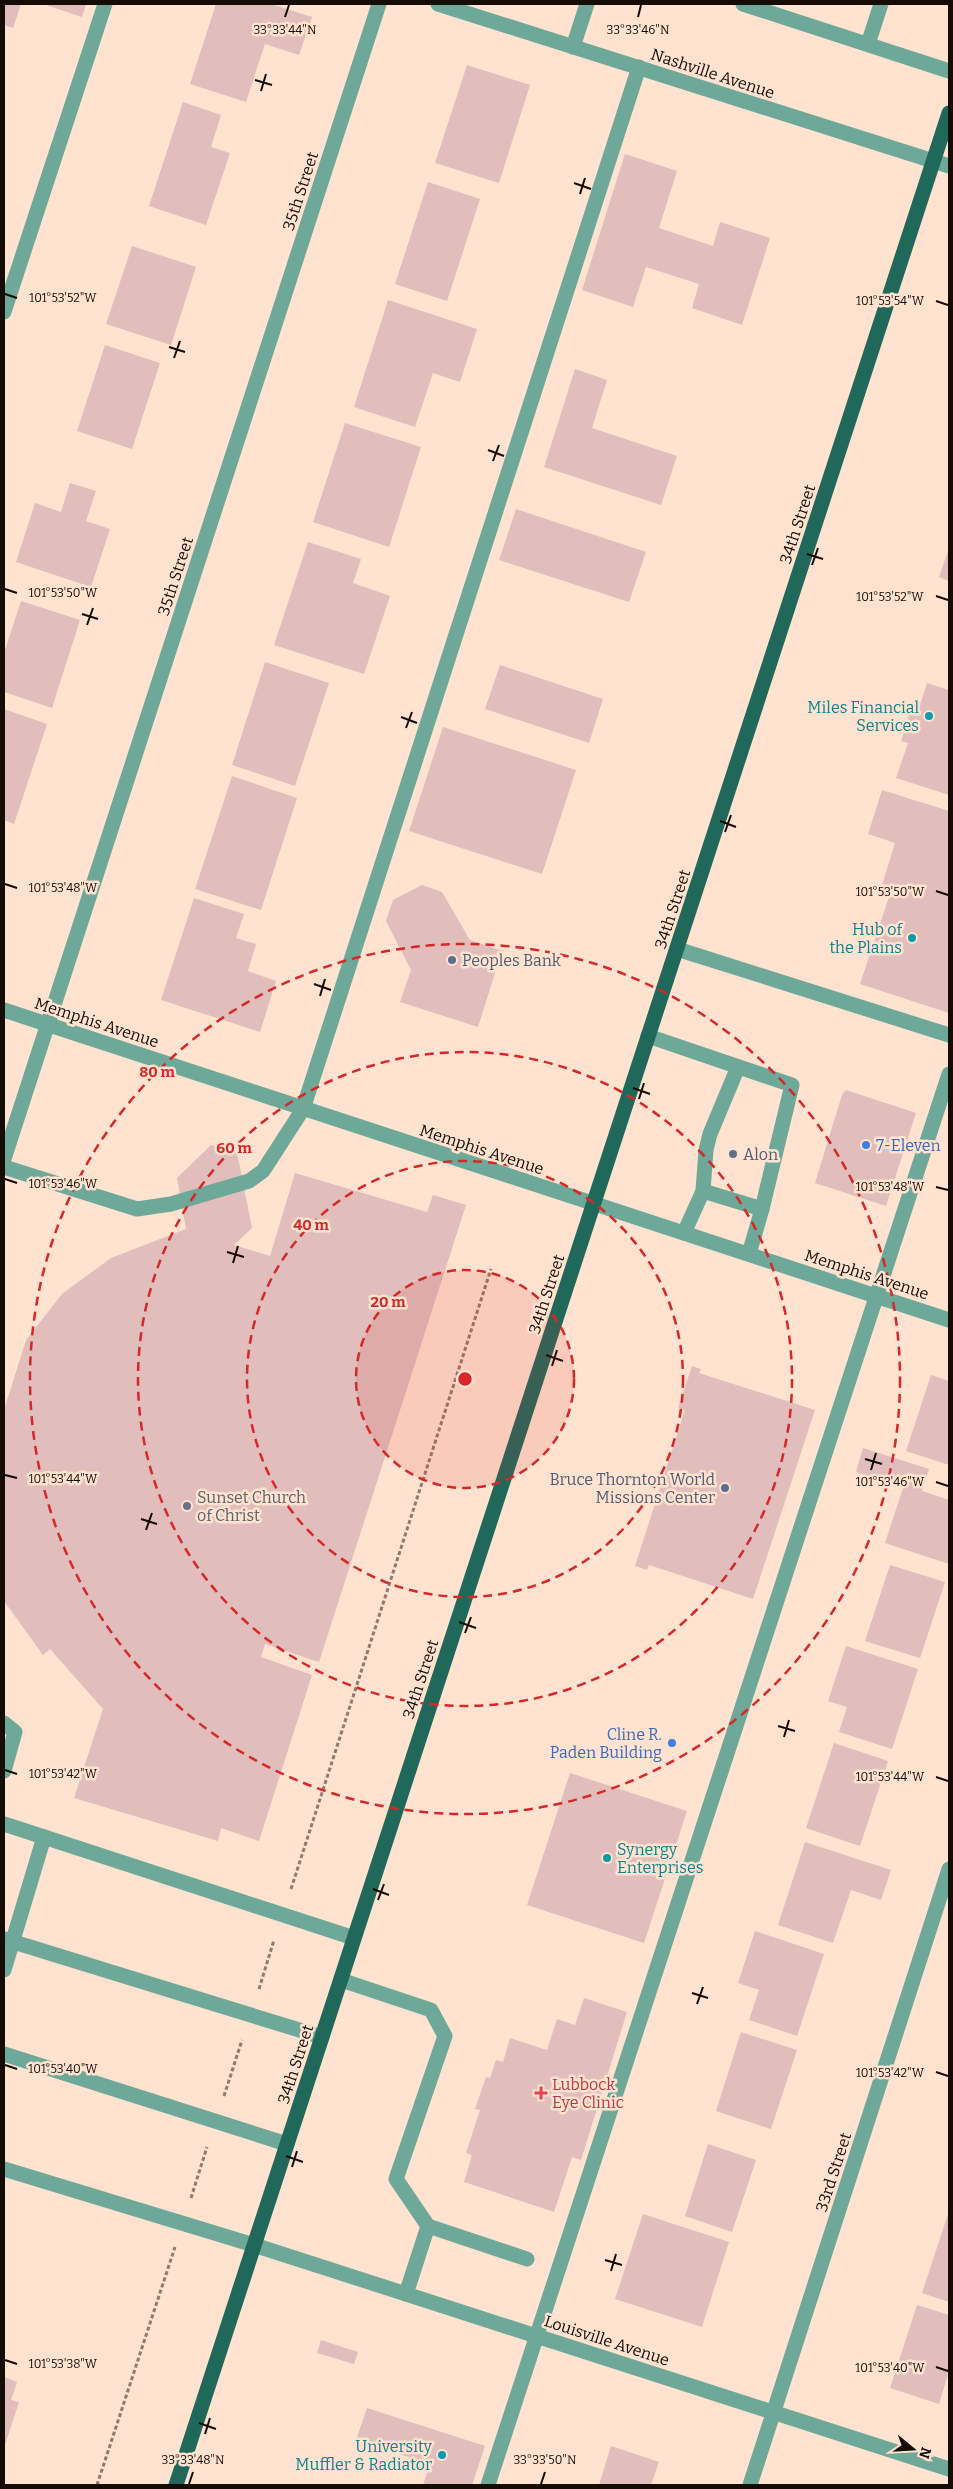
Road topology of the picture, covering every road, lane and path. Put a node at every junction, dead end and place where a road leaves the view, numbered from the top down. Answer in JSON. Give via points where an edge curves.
{"nodes":[{"id":1,"x":105,"y":4,"type":"edge"},
{"id":2,"x":379,"y":4,"type":"edge"},
{"id":3,"x":438,"y":4,"type":"edge"},
{"id":4,"x":587,"y":4,"type":"edge"},
{"id":5,"x":743,"y":4,"type":"edge"},
{"id":6,"x":881,"y":4,"type":"edge"},
{"id":7,"x":868,"y":44,"type":"junction"},
{"id":8,"x":574,"y":47,"type":"junction"},
{"id":9,"x":638,"y":67,"type":"junction"},
{"id":10,"x":949,"y":71,"type":"edge"},
{"id":11,"x":949,"y":113,"type":"edge"},
{"id":12,"x":934,"y":161,"type":"junction"},
{"id":13,"x":949,"y":166,"type":"edge"},
{"id":14,"x":4,"y":312,"type":"edge"},
{"id":15,"x":677,"y":949,"type":"junction"},
{"id":16,"x":4,"y":1010,"type":"edge"},
{"id":17,"x":48,"y":1024,"type":"junction"},
{"id":18,"x":949,"y":1035,"type":"edge"},
{"id":19,"x":648,"y":1036,"type":"junction"},
{"id":20,"x":738,"y":1067,"type":"junction"},
{"id":21,"x":949,"y":1074,"type":"edge"},
{"id":22,"x":303,"y":1109,"type":"junction"},
{"id":23,"x":4,"y":1160,"type":"edge"},
{"id":24,"x":4,"y":1167,"type":"edge"},
{"id":25,"x":703,"y":1190,"type":"junction"},
{"id":26,"x":594,"y":1204,"type":"junction"},
{"id":27,"x":762,"y":1209,"type":"junction"},
{"id":28,"x":684,"y":1233,"type":"junction"},
{"id":29,"x":749,"y":1254,"type":"junction"},
{"id":30,"x":491,"y":1269,"type":"dead end"},
{"id":31,"x":877,"y":1296,"type":"junction"},
{"id":32,"x":949,"y":1320,"type":"edge"},
{"id":33,"x":4,"y":1723,"type":"edge"},
{"id":34,"x":4,"y":1771,"type":"edge"},
{"id":35,"x":4,"y":1824,"type":"edge"},
{"id":36,"x":44,"y":1837,"type":"junction"},
{"id":37,"x":949,"y":1869,"type":"edge"},
{"id":38,"x":282,"y":1915,"type":"junction"},
{"id":39,"x":354,"y":1938,"type":"junction"},
{"id":40,"x":8,"y":1941,"type":"edge"},
{"id":41,"x":4,"y":1970,"type":"edge"},
{"id":42,"x":341,"y":1980,"type":"junction"},
{"id":43,"x":250,"y":2015,"type":"junction"},
{"id":44,"x":322,"y":2038,"type":"junction"},
{"id":45,"x":4,"y":2054,"type":"edge"},
{"id":46,"x":215,"y":2122,"type":"junction"},
{"id":47,"x":287,"y":2144,"type":"junction"},
{"id":48,"x":4,"y":2169,"type":"edge"},
{"id":49,"x":182,"y":2224,"type":"junction"},
{"id":50,"x":428,"y":2226,"type":"junction"},
{"id":51,"x":254,"y":2245,"type":"junction"},
{"id":52,"x":527,"y":2259,"type":"dead end"},
{"id":53,"x":406,"y":2294,"type":"junction"},
{"id":54,"x":537,"y":2336,"type":"junction"},
{"id":55,"x":774,"y":2412,"type":"junction"},
{"id":56,"x":949,"y":2469,"type":"edge"},
{"id":57,"x":97,"y":2485,"type":"edge"},
{"id":58,"x":176,"y":2485,"type":"edge"},
{"id":59,"x":488,"y":2485,"type":"edge"},
{"id":60,"x":750,"y":2485,"type":"edge"}],
"edges":[{"from":1,"to":14,"type":"street"},
{"from":2,"to":17,"type":"street","name":"35th Street"},
{"from":3,"to":8,"type":"street","name":"Nashville Avenue"},
{"from":4,"to":8,"type":"street"},
{"from":5,"to":7,"type":"street"},
{"from":6,"to":7,"type":"street"},
{"from":7,"to":10,"type":"street"},
{"from":8,"to":9,"type":"street","name":"Nashville Avenue"},
{"from":9,"to":12,"type":"street","name":"Nashville Avenue"},
{"from":9,"to":22,"type":"street"},
{"from":11,"to":12,"type":"main road","name":"34th Street"},
{"from":12,"to":13,"type":"street","name":"Nashville Avenue"},
{"from":12,"to":15,"type":"main road","name":"34th Street"},
{"from":15,"to":18,"type":"street"},
{"from":15,"to":19,"type":"main road","name":"34th Street"},
{"from":16,"to":17,"type":"street","name":"Memphis Avenue"},
{"from":17,"to":22,"type":"street","name":"Memphis Avenue"},
{"from":17,"to":23,"type":"street","name":"35th Street"},
{"from":19,"to":20,"type":"street"},
{"from":19,"to":26,"type":"main road","name":"34th Street"},
{"from":20,"to":25,"type":"street","via":[[710,1134]]},
{"from":20,"to":27,"type":"street","via":[[792,1085]]},
{"from":21,"to":31,"type":"street"},
{"from":22,"to":24,"type":"street","via":[[264,1171],[249,1181],[171,1204],[137,1209]]},
{"from":22,"to":26,"type":"street","name":"Memphis Avenue"},
{"from":25,"to":27,"type":"street"},
{"from":25,"to":28,"type":"street"},
{"from":26,"to":28,"type":"street","name":"Memphis Avenue"},
{"from":26,"to":39,"type":"main road","name":"34th Street"},
{"from":27,"to":29,"type":"street"},
{"from":28,"to":29,"type":"street","name":"Memphis Avenue"},
{"from":29,"to":31,"type":"street","name":"Memphis Avenue"},
{"from":30,"to":38,"type":"path"},
{"from":31,"to":32,"type":"street","name":"Memphis Avenue"},
{"from":31,"to":54,"type":"street"},
{"from":33,"to":34,"type":"street","via":[[15,1732]]},
{"from":35,"to":36,"type":"street"},
{"from":36,"to":38,"type":"street"},
{"from":36,"to":40,"type":"street"},
{"from":37,"to":55,"type":"street","name":"33rd Street"},
{"from":38,"to":39,"type":"street"},
{"from":38,"to":43,"type":"path"},
{"from":39,"to":42,"type":"main road","name":"34th Street"},
{"from":40,"to":41,"type":"street"},
{"from":40,"to":43,"type":"street"},
{"from":42,"to":44,"type":"main road","name":"34th Street"},
{"from":42,"to":50,"type":"street","via":[[431,2010],[444,2036],[396,2180]]},
{"from":43,"to":44,"type":"street"},
{"from":43,"to":46,"type":"path"},
{"from":44,"to":47,"type":"main road","name":"34th Street"},
{"from":45,"to":46,"type":"street"},
{"from":46,"to":47,"type":"street"},
{"from":46,"to":49,"type":"path"},
{"from":47,"to":51,"type":"main road","name":"34th Street"},
{"from":48,"to":49,"type":"street","name":"Louisville Avenue"},
{"from":49,"to":51,"type":"street","name":"Louisville Avenue"},
{"from":49,"to":57,"type":"path"},
{"from":50,"to":52,"type":"street"},
{"from":50,"to":53,"type":"street"},
{"from":51,"to":53,"type":"street","name":"Louisville Avenue"},
{"from":51,"to":58,"type":"main road","name":"34th Street"},
{"from":53,"to":54,"type":"street","name":"Louisville Avenue"},
{"from":54,"to":55,"type":"street","name":"Louisville Avenue"},
{"from":54,"to":59,"type":"street"},
{"from":55,"to":56,"type":"street","name":"Louisville Avenue"},
{"from":55,"to":60,"type":"street","name":"33rd Street"}]}
